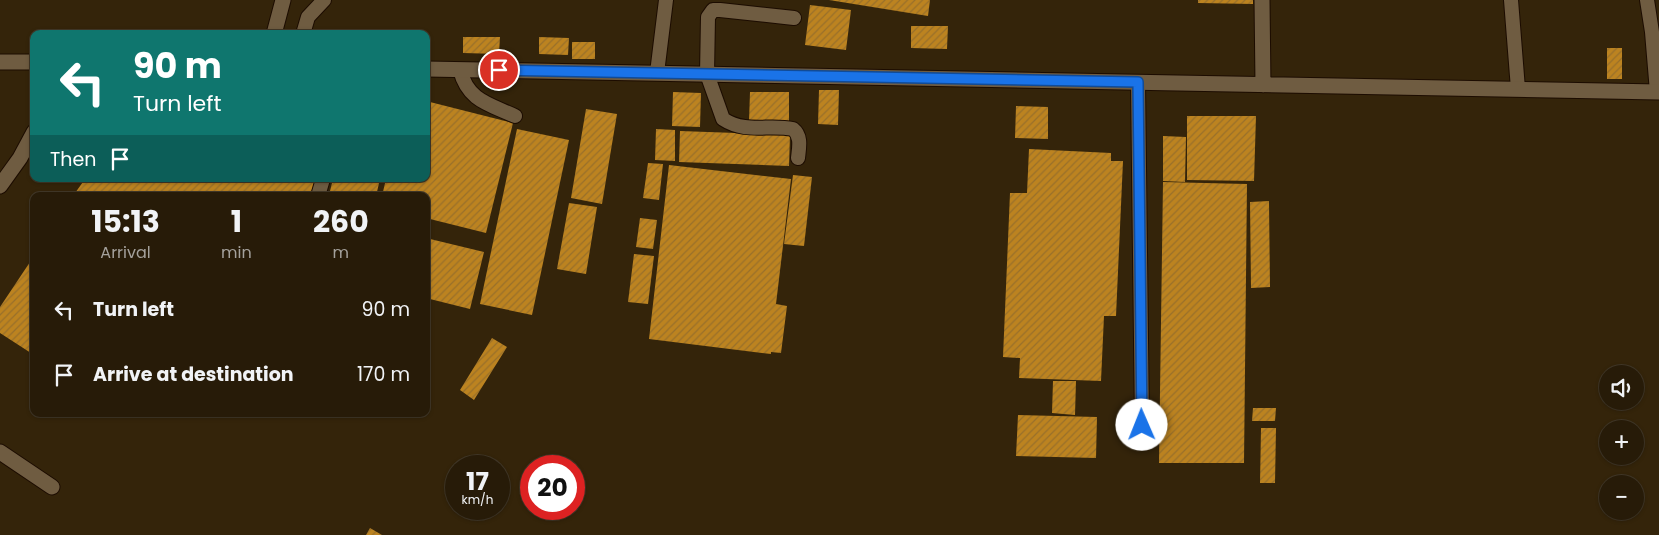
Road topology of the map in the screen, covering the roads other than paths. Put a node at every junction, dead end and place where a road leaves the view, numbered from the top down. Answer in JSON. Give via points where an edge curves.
{"nodes":[{"id":1,"x":283,"y":0,"type":"edge"},
{"id":2,"x":324,"y":0,"type":"edge"},
{"id":3,"x":666,"y":0,"type":"edge"},
{"id":4,"x":1262,"y":0,"type":"edge"},
{"id":5,"x":1511,"y":0,"type":"edge"},
{"id":6,"x":1647,"y":0,"type":"edge"},
{"id":7,"x":794,"y":18,"type":"dead end"},
{"id":8,"x":275,"y":30,"type":"edge"},
{"id":9,"x":304,"y":30,"type":"edge"},
{"id":10,"x":0,"y":62,"type":"edge"},
{"id":11,"x":30,"y":62,"type":"edge"},
{"id":12,"x":430,"y":69,"type":"edge"},
{"id":13,"x":460,"y":70,"type":"junction"},
{"id":14,"x":656,"y":73,"type":"junction"},
{"id":15,"x":707,"y":74,"type":"junction"},
{"id":16,"x":1138,"y":82,"type":"junction"},
{"id":17,"x":1263,"y":85,"type":"junction"},
{"id":18,"x":1518,"y":89,"type":"junction"},
{"id":19,"x":1658,"y":92,"type":"edge"},
{"id":20,"x":515,"y":116,"type":"dead end"},
{"id":21,"x":30,"y":139,"type":"edge"},
{"id":22,"x":798,"y":158,"type":"dead end"},
{"id":23,"x":0,"y":186,"type":"edge"},
{"id":24,"x":1142,"y":425,"type":"dead end"},
{"id":25,"x":0,"y":452,"type":"edge"},
{"id":26,"x":52,"y":487,"type":"dead end"}],
"edges":[{"from":1,"to":8,"type":"street"},
{"from":2,"to":9,"type":"lane","via":[[308,17]]},
{"from":3,"to":14,"type":"lane"},
{"from":4,"to":17,"type":"street"},
{"from":5,"to":18,"type":"lane"},
{"from":6,"to":19,"type":"lane"},
{"from":7,"to":15,"type":"lane","via":[[713,10],[708,17]]},
{"from":10,"to":11,"type":"street"},
{"from":12,"to":13,"type":"street"},
{"from":13,"to":14,"type":"street"},
{"from":13,"to":20,"type":"lane","via":[[466,86],[476,98]]},
{"from":14,"to":15,"type":"street"},
{"from":15,"to":16,"type":"street"},
{"from":15,"to":22,"type":"lane","via":[[723,119],[745,128],[792,129],[800,144]]},
{"from":16,"to":17,"type":"street"},
{"from":16,"to":24,"type":"lane"},
{"from":17,"to":18,"type":"street"},
{"from":18,"to":19,"type":"street"},
{"from":21,"to":23,"type":"street"},
{"from":25,"to":26,"type":"street"}]}
